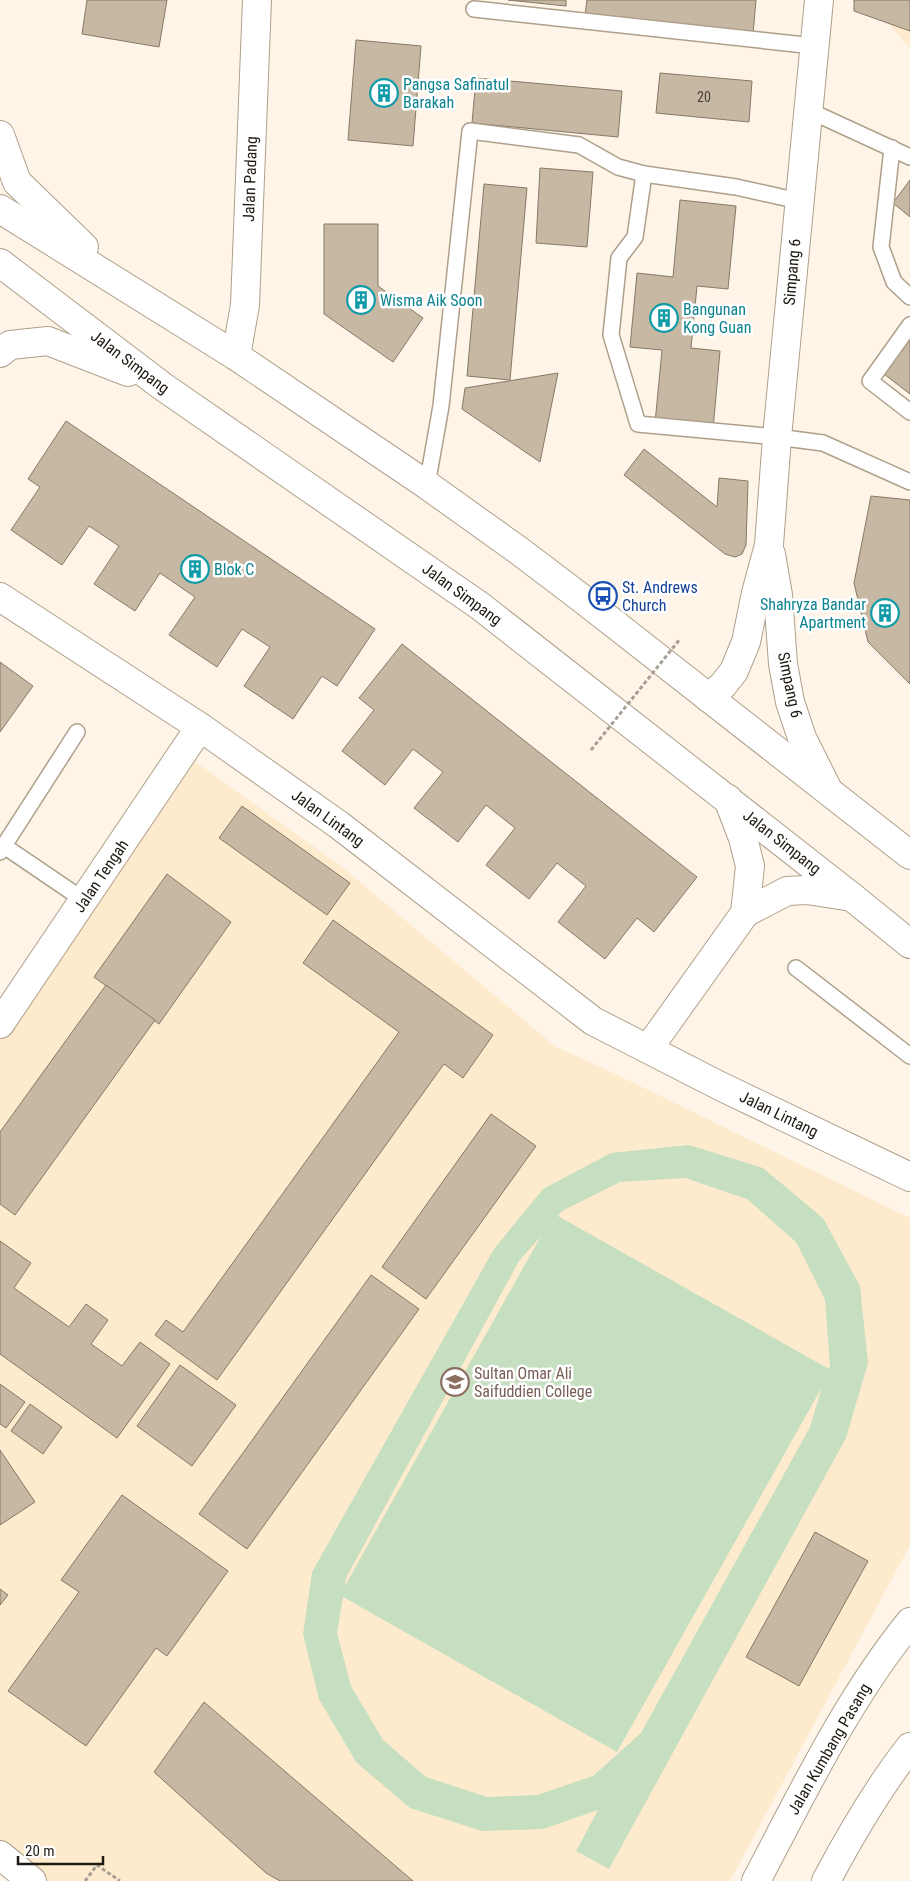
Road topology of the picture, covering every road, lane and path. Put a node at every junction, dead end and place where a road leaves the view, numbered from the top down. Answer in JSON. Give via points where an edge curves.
{"nodes":[{"id":1,"x":257,"y":0,"type":"edge"},
{"id":2,"x":819,"y":0,"type":"edge"},
{"id":3,"x":474,"y":9,"type":"dead end"},
{"id":4,"x":814,"y":46,"type":"junction"},
{"id":5,"x":808,"y":110,"type":"junction"},
{"id":6,"x":0,"y":135,"type":"edge"},
{"id":7,"x":892,"y":148,"type":"junction"},
{"id":8,"x":910,"y":158,"type":"edge"},
{"id":9,"x":644,"y":174,"type":"junction"},
{"id":10,"x":799,"y":201,"type":"junction"},
{"id":11,"x":0,"y":209,"type":"edge"},
{"id":12,"x":0,"y":263,"type":"edge"},
{"id":13,"x":137,"y":294,"type":"junction"},
{"id":14,"x":910,"y":297,"type":"edge"},
{"id":15,"x":910,"y":324,"type":"edge"},
{"id":16,"x":0,"y":353,"type":"edge"},
{"id":17,"x":236,"y":356,"type":"junction"},
{"id":18,"x":162,"y":386,"type":"junction"},
{"id":19,"x":910,"y":412,"type":"edge"},
{"id":20,"x":777,"y":437,"type":"junction"},
{"id":21,"x":910,"y":482,"type":"edge"},
{"id":22,"x":427,"y":485,"type":"junction"},
{"id":23,"x":769,"y":545,"type":"junction"},
{"id":24,"x":0,"y":597,"type":"edge"},
{"id":25,"x":680,"y":639,"type":"dead end"},
{"id":26,"x":709,"y":698,"type":"junction"},
{"id":27,"x":200,"y":727,"type":"junction"},
{"id":28,"x":77,"y":732,"type":"dead end"},
{"id":29,"x":592,"y":750,"type":"dead end"},
{"id":30,"x":828,"y":790,"type":"junction"},
{"id":31,"x":728,"y":799,"type":"junction"},
{"id":32,"x":2,"y":849,"type":"edge"},
{"id":33,"x":910,"y":855,"type":"edge"},
{"id":34,"x":852,"y":896,"type":"junction"},
{"id":35,"x":85,"y":901,"type":"junction"},
{"id":36,"x":745,"y":913,"type":"junction"},
{"id":37,"x":910,"y":944,"type":"edge"},
{"id":38,"x":796,"y":968,"type":"dead end"},
{"id":39,"x":0,"y":1024,"type":"edge"},
{"id":40,"x":648,"y":1049,"type":"junction"},
{"id":41,"x":910,"y":1056,"type":"edge"},
{"id":42,"x":910,"y":1177,"type":"edge"},
{"id":43,"x":910,"y":1622,"type":"edge"},
{"id":44,"x":910,"y":1747,"type":"edge"},
{"id":45,"x":899,"y":1774,"type":"edge"},
{"id":46,"x":0,"y":1855,"type":"edge"},
{"id":47,"x":32,"y":1881,"type":"edge"},
{"id":48,"x":85,"y":1881,"type":"edge"},
{"id":49,"x":120,"y":1881,"type":"edge"},
{"id":50,"x":756,"y":1881,"type":"edge"},
{"id":51,"x":826,"y":1881,"type":"edge"}],
"edges":[{"from":1,"to":17,"type":"street","name":"Jalan Padang","via":[[245,305]]},
{"from":2,"to":4,"type":"street","name":"Simpang 6"},
{"from":3,"to":4,"type":"lane"},
{"from":4,"to":5,"type":"street","name":"Simpang 6"},
{"from":5,"to":7,"type":"lane"},
{"from":5,"to":10,"type":"street","name":"Simpang 6"},
{"from":6,"to":13,"type":"street","via":[[17,182],[72,237]]},
{"from":7,"to":8,"type":"lane"},
{"from":7,"to":14,"type":"lane","via":[[881,247],[894,282]]},
{"from":9,"to":10,"type":"lane","via":[[736,187]]},
{"from":9,"to":20,"type":"lane","via":[[635,237],[619,258],[612,335],[638,424]]},
{"from":9,"to":22,"type":"lane","via":[[618,167],[579,145],[470,132],[441,406]]},
{"from":10,"to":20,"type":"street","name":"Simpang 6"},
{"from":11,"to":13,"type":"street"},
{"from":12,"to":18,"type":"street","name":"Jalan Simpang"},
{"from":13,"to":17,"type":"street"},
{"from":15,"to":19,"type":"lane","via":[[870,381]]},
{"from":16,"to":18,"type":"street","via":[[10,345],[48,341]]},
{"from":17,"to":22,"type":"street"},
{"from":18,"to":31,"type":"street","name":"Jalan Simpang","via":[[480,606]]},
{"from":20,"to":21,"type":"lane","via":[[824,443]]},
{"from":20,"to":23,"type":"street","name":"Simpang 6"},
{"from":22,"to":26,"type":"street","via":[[518,550]]},
{"from":23,"to":26,"type":"street","name":"Simpang 6","via":[[746,642],[734,671]]},
{"from":23,"to":30,"type":"street","name":"Simpang 6","via":[[790,702],[802,738]]},
{"from":24,"to":27,"type":"street","name":"Jalan Lintang"},
{"from":25,"to":29,"type":"path","bridge":true},
{"from":26,"to":30,"type":"street"},
{"from":27,"to":35,"type":"street","name":"Jalan Tengah"},
{"from":27,"to":40,"type":"street","name":"Jalan Lintang","via":[[339,825],[593,1021]]},
{"from":28,"to":32,"type":"lane"},
{"from":30,"to":33,"type":"street"},
{"from":31,"to":34,"type":"street","name":"Jalan Simpang"},
{"from":31,"to":36,"type":"street","via":[[750,866]]},
{"from":32,"to":35,"type":"lane"},
{"from":34,"to":36,"type":"street","via":[[807,890],[787,891]]},
{"from":34,"to":37,"type":"street","name":"Jalan Simpang"},
{"from":35,"to":39,"type":"street","name":"Jalan Tengah"},
{"from":36,"to":40,"type":"street"},
{"from":38,"to":41,"type":"lane"},
{"from":40,"to":42,"type":"street","name":"Jalan Lintang"},
{"from":43,"to":50,"type":"street","name":"Jalan Kumbang Pasang","via":[[885,1653],[847,1713]]},
{"from":44,"to":45,"type":"street"},
{"from":45,"to":51,"type":"street","via":[[848,1838]]},
{"from":46,"to":47,"type":"street"},
{"from":48,"to":49,"type":"path","via":[[97,1865]]}]}
